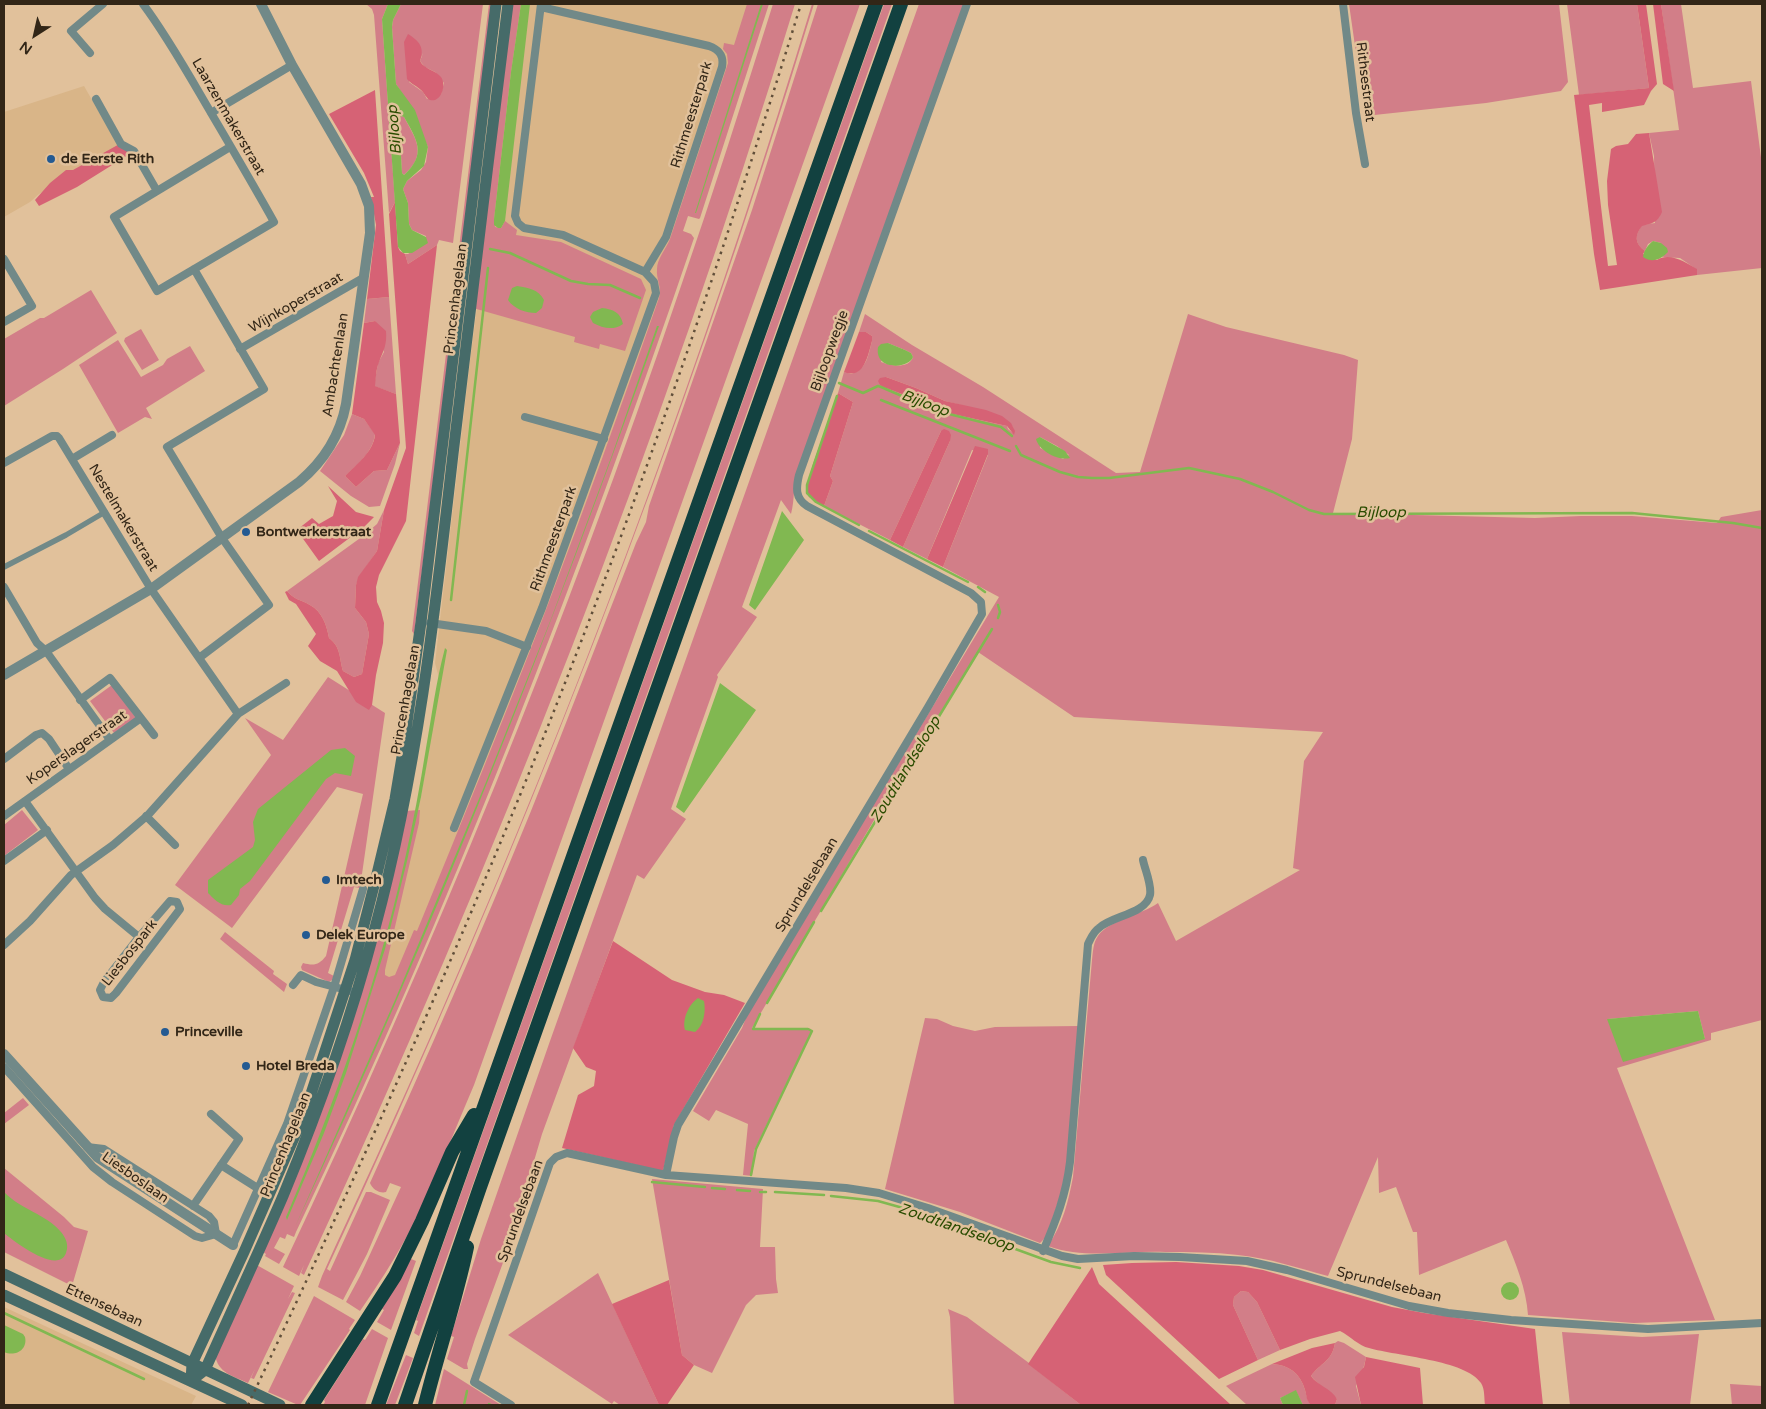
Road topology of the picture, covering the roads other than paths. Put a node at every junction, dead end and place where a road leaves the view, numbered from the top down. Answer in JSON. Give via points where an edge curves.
{"nodes":[{"id":1,"x":103,"y":4,"type":"edge"},
{"id":2,"x":143,"y":4,"type":"edge"},
{"id":3,"x":261,"y":4,"type":"edge"},
{"id":4,"x":496,"y":4,"type":"edge"},
{"id":5,"x":508,"y":4,"type":"edge"},
{"id":6,"x":876,"y":4,"type":"edge"},
{"id":7,"x":901,"y":4,"type":"edge"},
{"id":8,"x":967,"y":4,"type":"edge"},
{"id":9,"x":1343,"y":4,"type":"edge"},
{"id":10,"x":541,"y":5,"type":"edge"},
{"id":11,"x":90,"y":53,"type":"dead end"},
{"id":12,"x":292,"y":65,"type":"junction"},
{"id":13,"x":96,"y":99,"type":"dead end"},
{"id":14,"x":210,"y":113,"type":"junction"},
{"id":15,"x":230,"y":147,"type":"junction"},
{"id":16,"x":1365,"y":164,"type":"dead end"},
{"id":17,"x":157,"y":191,"type":"junction"},
{"id":18,"x":4,"y":259,"type":"edge"},
{"id":19,"x":194,"y":269,"type":"junction"},
{"id":20,"x":645,"y":272,"type":"junction"},
{"id":21,"x":364,"y":278,"type":"junction"},
{"id":22,"x":4,"y":322,"type":"edge"},
{"id":23,"x":240,"y":349,"type":"junction"},
{"id":24,"x":525,"y":417,"type":"dead end"},
{"id":25,"x":112,"y":435,"type":"dead end"},
{"id":26,"x":604,"y":439,"type":"junction"},
{"id":27,"x":72,"y":459,"type":"junction"},
{"id":28,"x":4,"y":463,"type":"edge"},
{"id":29,"x":105,"y":512,"type":"junction"},
{"id":30,"x":222,"y":538,"type":"junction"},
{"id":31,"x":4,"y":567,"type":"edge"},
{"id":32,"x":4,"y":587,"type":"edge"},
{"id":33,"x":151,"y":589,"type":"junction"},
{"id":34,"x":982,"y":614,"type":"joint"},
{"id":35,"x":421,"y":622,"type":"junction"},
{"id":36,"x":433,"y":623,"type":"junction"},
{"id":37,"x":527,"y":646,"type":"junction"},
{"id":38,"x":46,"y":651,"type":"junction"},
{"id":39,"x":199,"y":658,"type":"junction"},
{"id":40,"x":4,"y":675,"type":"edge"},
{"id":41,"x":286,"y":683,"type":"dead end"},
{"id":42,"x":80,"y":700,"type":"junction"},
{"id":43,"x":238,"y":714,"type":"junction"},
{"id":44,"x":142,"y":718,"type":"junction"},
{"id":45,"x":154,"y":735,"type":"dead end"},
{"id":46,"x":110,"y":740,"type":"junction"},
{"id":47,"x":4,"y":759,"type":"edge"},
{"id":48,"x":69,"y":769,"type":"junction"},
{"id":49,"x":25,"y":801,"type":"junction"},
{"id":50,"x":4,"y":816,"type":"edge"},
{"id":51,"x":146,"y":816,"type":"junction"},
{"id":52,"x":454,"y":828,"type":"dead end"},
{"id":53,"x":47,"y":830,"type":"junction"},
{"id":54,"x":175,"y":845,"type":"dead end"},
{"id":55,"x":1143,"y":860,"type":"dead end"},
{"id":56,"x":4,"y":861,"type":"edge"},
{"id":57,"x":76,"y":872,"type":"junction"},
{"id":58,"x":363,"y":889,"type":"dead end"},
{"id":59,"x":139,"y":937,"type":"junction"},
{"id":60,"x":4,"y":945,"type":"edge"},
{"id":61,"x":294,"y":985,"type":"dead end"},
{"id":62,"x":334,"y":987,"type":"junction"},
{"id":63,"x":351,"y":992,"type":"junction"},
{"id":64,"x":4,"y":1054,"type":"edge"},
{"id":65,"x":4,"y":1067,"type":"edge"},
{"id":66,"x":490,"y":1086,"type":"junction"},
{"id":67,"x":34,"y":1095,"type":"junction"},
{"id":68,"x":211,"y":1114,"type":"dead end"},
{"id":69,"x":87,"y":1147,"type":"junction"},
{"id":70,"x":221,"y":1164,"type":"junction"},
{"id":71,"x":666,"y":1175,"type":"junction"},
{"id":72,"x":259,"y":1189,"type":"junction"},
{"id":73,"x":193,"y":1206,"type":"junction"},
{"id":74,"x":216,"y":1234,"type":"junction"},
{"id":75,"x":233,"y":1245,"type":"joint"},
{"id":76,"x":1043,"y":1251,"type":"junction"},
{"id":77,"x":4,"y":1274,"type":"edge"},
{"id":78,"x":4,"y":1295,"type":"edge"},
{"id":79,"x":1762,"y":1322,"type":"edge"},
{"id":80,"x":437,"y":1331,"type":"junction"},
{"id":81,"x":192,"y":1364,"type":"junction"},
{"id":82,"x":205,"y":1370,"type":"junction"},
{"id":83,"x":192,"y":1381,"type":"junction"},
{"id":84,"x":242,"y":1405,"type":"edge"},
{"id":85,"x":280,"y":1405,"type":"edge"},
{"id":86,"x":312,"y":1405,"type":"edge"},
{"id":87,"x":378,"y":1405,"type":"edge"},
{"id":88,"x":405,"y":1405,"type":"edge"},
{"id":89,"x":425,"y":1405,"type":"edge"},
{"id":90,"x":511,"y":1405,"type":"edge"}],
"edges":[{"from":1,"to":11,"type":"street","via":[[71,31]]},
{"from":2,"to":14,"type":"street","name":"Laarzenmakerstraat","via":[[159,25]]},
{"from":3,"to":12,"type":"street","name":"Ambachtenlaan"},
{"from":4,"to":35,"type":"main road","name":"Princenhagelaan"},
{"from":5,"to":36,"type":"main road","name":"Princenhagelaan"},
{"from":6,"to":66,"type":"highway"},
{"from":7,"to":80,"type":"highway","via":[[480,1187]]},
{"from":8,"to":34,"type":"street","name":"Bijloopwegje","via":[[796,488],[799,499],[807,506],[971,593],[981,602]]},
{"from":9,"to":16,"type":"street","name":"Rithsestraat"},
{"from":10,"to":20,"type":"street","name":"Rithmeesterpark","via":[[516,220],[524,228],[563,235]]},
{"from":10,"to":20,"type":"street","name":"Rithmeesterpark","via":[[712,47],[722,57],[722,67],[666,237]]},
{"from":12,"to":14,"type":"street"},
{"from":12,"to":21,"type":"street","name":"Ambachtenlaan","via":[[366,197],[370,226]]},
{"from":13,"to":17,"type":"street","via":[[121,144],[134,152]]},
{"from":14,"to":15,"type":"street","name":"Laarzenmakerstraat"},
{"from":15,"to":17,"type":"street"},
{"from":15,"to":19,"type":"street","name":"Laarzenmakerstraat","via":[[274,222]]},
{"from":17,"to":19,"type":"street","via":[[114,218],[157,290]]},
{"from":18,"to":22,"type":"street","via":[[32,306]]},
{"from":19,"to":23,"type":"street"},
{"from":20,"to":26,"type":"street","name":"Rithmeesterpark","via":[[654,282],[655,296]]},
{"from":21,"to":23,"type":"street","name":"Wijnkoperstraat"},
{"from":21,"to":30,"type":"street","name":"Ambachtenlaan","via":[[346,404],[331,445],[308,474]]},
{"from":23,"to":30,"type":"street","via":[[264,389],[167,447]]},
{"from":24,"to":26,"type":"street"},
{"from":25,"to":27,"type":"street"},
{"from":26,"to":37,"type":"street","name":"Rithmeesterpark"},
{"from":27,"to":28,"type":"street","name":"Nestelmakerstraat","via":[[59,438],[54,436]]},
{"from":27,"to":29,"type":"street","name":"Nestelmakerstraat"},
{"from":29,"to":31,"type":"street"},
{"from":29,"to":33,"type":"street","name":"Nestelmakerstraat"},
{"from":30,"to":33,"type":"street","name":"Ambachtenlaan"},
{"from":30,"to":39,"type":"street","via":[[270,605]]},
{"from":32,"to":38,"type":"street","via":[[37,643]]},
{"from":33,"to":38,"type":"street","name":"Ambachtenlaan"},
{"from":33,"to":39,"type":"street","name":"Nestelmakerstraat"},
{"from":34,"to":71,"type":"street","name":"Sprundelsebaan","via":[[678,1125]]},
{"from":35,"to":36,"type":"street"},
{"from":35,"to":63,"type":"main road","name":"Princenhagelaan","via":[[394,799]]},
{"from":36,"to":37,"type":"street","via":[[486,632]]},
{"from":36,"to":63,"type":"main road","name":"Princenhagelaan","via":[[403,810],[385,890]]},
{"from":37,"to":52,"type":"street","name":"Rithmeesterpark"},
{"from":38,"to":40,"type":"street","name":"Ambachtenlaan"},
{"from":38,"to":42,"type":"street"},
{"from":39,"to":43,"type":"street","name":"Nestelmakerstraat"},
{"from":41,"to":43,"type":"street"},
{"from":42,"to":44,"type":"street","via":[[110,678]]},
{"from":42,"to":46,"type":"street"},
{"from":43,"to":51,"type":"street"},
{"from":44,"to":45,"type":"street"},
{"from":44,"to":46,"type":"street","name":"Koperslagerstraat"},
{"from":46,"to":48,"type":"street","name":"Koperslagerstraat"},
{"from":47,"to":48,"type":"street","via":[[42,733]]},
{"from":48,"to":49,"type":"street","name":"Koperslagerstraat"},
{"from":49,"to":50,"type":"street","name":"Koperslagerstraat"},
{"from":49,"to":53,"type":"street","name":"Liesbospark"},
{"from":51,"to":54,"type":"street"},
{"from":51,"to":57,"type":"street"},
{"from":53,"to":56,"type":"street"},
{"from":53,"to":57,"type":"street","name":"Liesbospark"},
{"from":55,"to":76,"type":"street","via":[[1149,898],[1138,910],[1099,927],[1088,944],[1067,1188]]},
{"from":57,"to":59,"type":"street","name":"Liesbospark","via":[[105,910]]},
{"from":57,"to":60,"type":"street"},
{"from":58,"to":62,"type":"street","name":"Princenhagelaan"},
{"from":59,"to":59,"type":"street","name":"Liesbospark","via":[[104,982],[100,990],[102,997],[110,998],[116,993],[177,913],[180,908],[177,902],[170,901],[165,905]]},
{"from":61,"to":62,"type":"street","via":[[301,975]]},
{"from":62,"to":63,"type":"street"},
{"from":62,"to":72,"type":"street","name":"Princenhagelaan","via":[[287,1124]]},
{"from":63,"to":81,"type":"main road","name":"Princenhagelaan","via":[[304,1115]]},
{"from":63,"to":82,"type":"main road","name":"Princenhagelaan","via":[[319,1104],[283,1195]]},
{"from":64,"to":67,"type":"street","name":"Liesboslaan"},
{"from":65,"to":67,"type":"street","name":"Liesboslaan"},
{"from":66,"to":86,"type":"highway","via":[[452,1152],[394,1276]]},
{"from":66,"to":87,"type":"highway"},
{"from":67,"to":69,"type":"street","name":"Liesboslaan"},
{"from":67,"to":74,"type":"street","name":"Liesboslaan","via":[[87,1160],[112,1182],[195,1236],[202,1238]]},
{"from":68,"to":70,"type":"street","via":[[239,1139]]},
{"from":69,"to":73,"type":"street","name":"Liesboslaan","via":[[104,1149]]},
{"from":69,"to":74,"type":"street","name":"Liesboslaan","via":[[107,1164]]},
{"from":70,"to":72,"type":"street"},
{"from":70,"to":73,"type":"street"},
{"from":71,"to":76,"type":"street","name":"Sprundelsebaan","via":[[879,1193]]},
{"from":71,"to":90,"type":"street","name":"Sprundelsebaan","via":[[567,1153],[550,1162],[474,1382]]},
{"from":72,"to":75,"type":"street","name":"Princenhagelaan"},
{"from":73,"to":74,"type":"street","name":"Liesboslaan","via":[[212,1218]]},
{"from":74,"to":75,"type":"street","name":"Liesboslaan"},
{"from":76,"to":79,"type":"street","name":"Sprundelsebaan","via":[[1078,1259],[1134,1256],[1247,1261],[1408,1306],[1511,1320],[1648,1329]]},
{"from":77,"to":81,"type":"main road","name":"Ettensebaan"},
{"from":78,"to":83,"type":"main road"},
{"from":80,"to":88,"type":"highway","via":[[418,1367]]},
{"from":80,"to":89,"type":"highway","via":[[433,1372]]},
{"from":81,"to":82,"type":"main road","name":"Ettensebaan"},
{"from":81,"to":83,"type":"main road"},
{"from":82,"to":83,"type":"main road"},
{"from":82,"to":85,"type":"main road","name":"Ettensebaan"},
{"from":83,"to":84,"type":"main road"}]}
